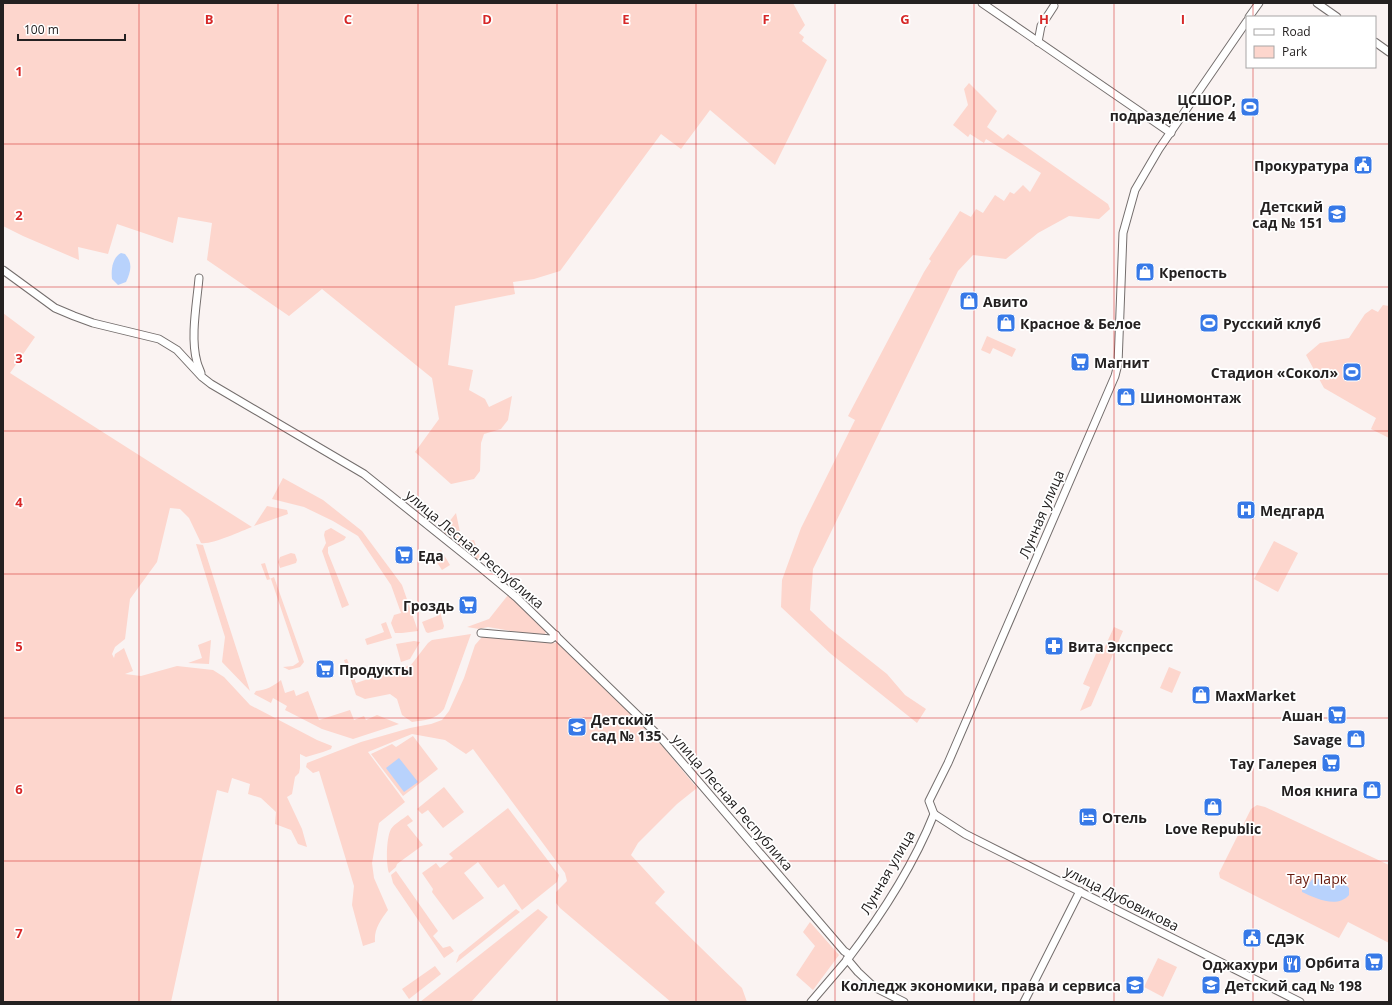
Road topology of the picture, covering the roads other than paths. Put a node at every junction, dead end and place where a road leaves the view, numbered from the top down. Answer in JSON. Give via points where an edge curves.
{"nodes":[{"id":1,"x":982,"y":3,"type":"edge"},
{"id":2,"x":1259,"y":3,"type":"edge"},
{"id":3,"x":1316,"y":3,"type":"edge"},
{"id":4,"x":1054,"y":6,"type":"dead end"},
{"id":5,"x":1251,"y":16,"type":"edge"},
{"id":6,"x":1336,"y":16,"type":"edge"},
{"id":7,"x":1246,"y":22,"type":"edge"},
{"id":8,"x":1038,"y":42,"type":"junction"},
{"id":9,"x":1376,"y":43,"type":"edge"},
{"id":10,"x":1389,"y":52,"type":"edge"},
{"id":11,"x":1171,"y":133,"type":"junction"},
{"id":12,"x":3,"y":270,"type":"edge"},
{"id":13,"x":199,"y":278,"type":"dead end"},
{"id":14,"x":202,"y":377,"type":"junction"},
{"id":15,"x":481,"y":633,"type":"dead end"},
{"id":16,"x":556,"y":635,"type":"junction"},
{"id":17,"x":934,"y":814,"type":"junction"},
{"id":18,"x":1080,"y":891,"type":"junction"},
{"id":19,"x":849,"y":957,"type":"junction"},
{"id":20,"x":812,"y":1002,"type":"edge"},
{"id":21,"x":904,"y":1002,"type":"edge"},
{"id":22,"x":1024,"y":1002,"type":"edge"},
{"id":23,"x":1300,"y":1002,"type":"edge"}],
"edges":[{"from":1,"to":8,"type":"street"},
{"from":2,"to":5,"type":"street"},
{"from":3,"to":6,"type":"street"},
{"from":4,"to":8,"type":"street","via":[[1041,26]]},
{"from":7,"to":11,"type":"street","name":"Лунная улица"},
{"from":8,"to":11,"type":"street"},
{"from":9,"to":10,"type":"street"},
{"from":11,"to":17,"type":"street","name":"Лунная улица","via":[[1135,190],[1123,233],[1118,364],[1115,376],[948,763],[929,801]]},
{"from":12,"to":14,"type":"street","name":"улица Лесная Республика","via":[[55,308],[93,324],[159,339],[177,350]]},
{"from":13,"to":14,"type":"street","via":[[194,348]]},
{"from":14,"to":16,"type":"street","name":"улица Лесная Республика","via":[[364,474],[516,597]]},
{"from":15,"to":16,"type":"street","via":[[551,639]]},
{"from":16,"to":19,"type":"street","name":"улица Лесная Республика","via":[[662,739]]},
{"from":17,"to":18,"type":"street","name":"улица Дубовикова","via":[[965,834]]},
{"from":17,"to":19,"type":"street","name":"Лунная улица","via":[[916,854]]},
{"from":18,"to":22,"type":"street"},
{"from":18,"to":23,"type":"street","name":"улица Дубовикова"},
{"from":19,"to":20,"type":"street","name":"Лунная улица"},
{"from":19,"to":21,"type":"street","name":"улица Лесная Республика","via":[[858,972],[874,987]]}]}
